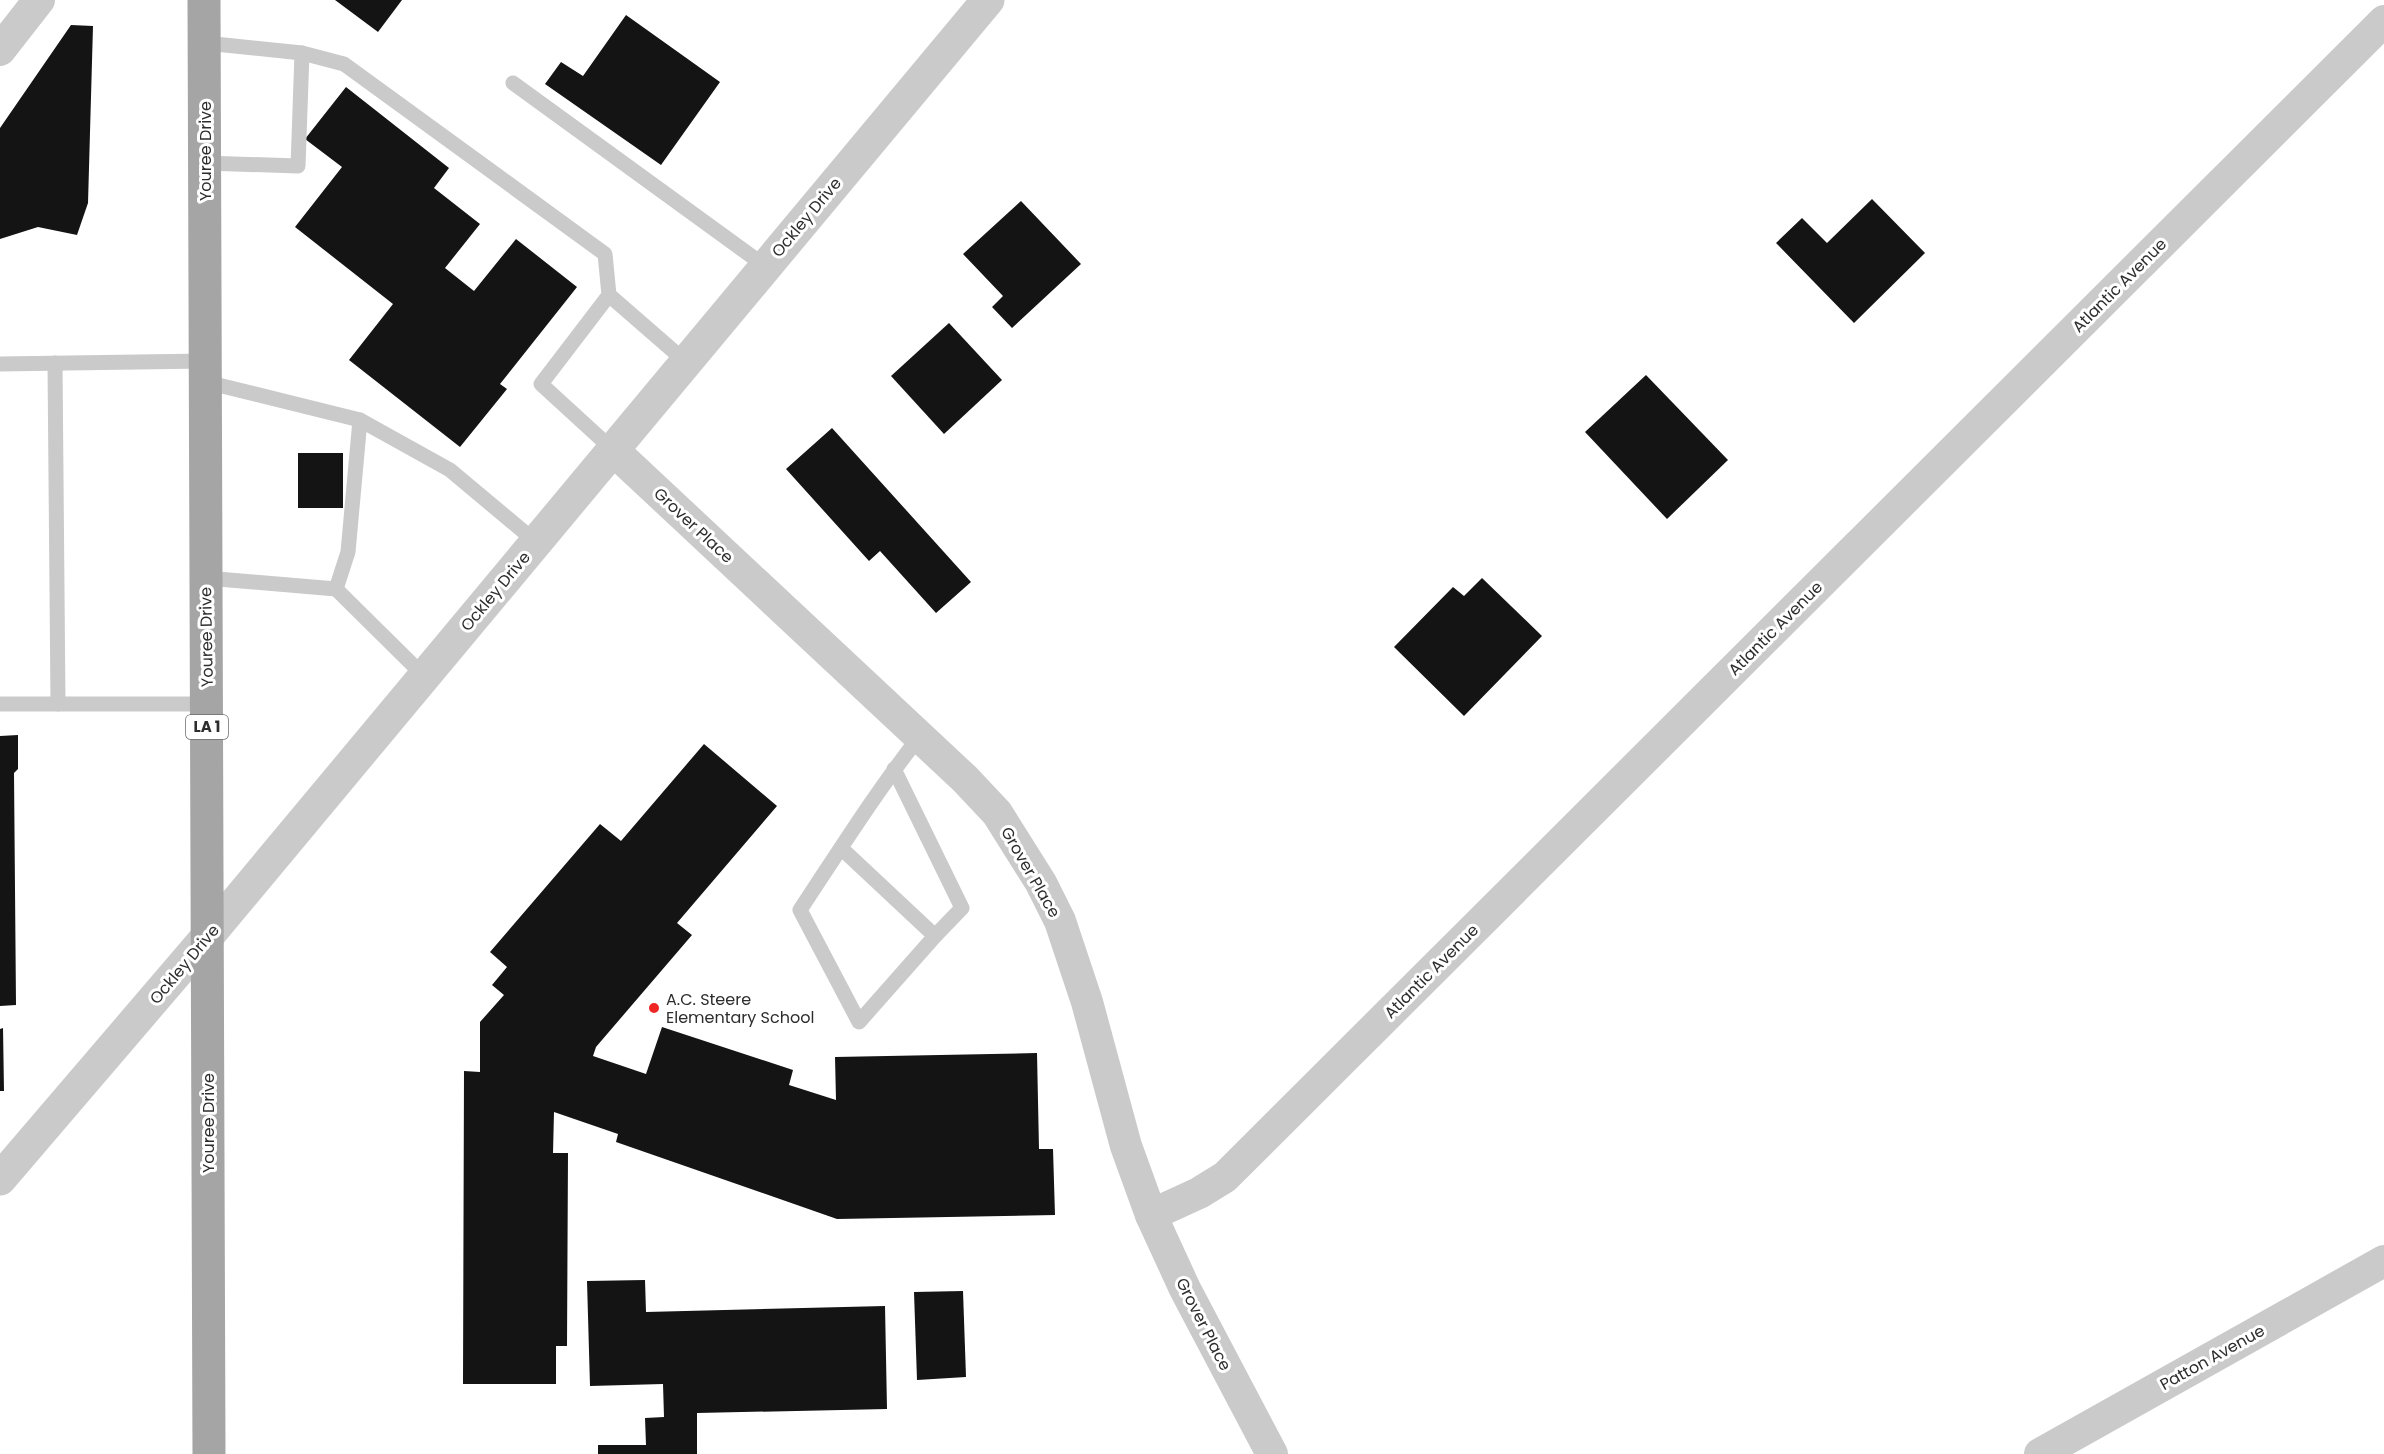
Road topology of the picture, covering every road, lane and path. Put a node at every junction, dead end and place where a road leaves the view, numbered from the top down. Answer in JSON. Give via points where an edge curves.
{"nodes":[{"id":1,"x":39,"y":0,"type":"edge"},
{"id":2,"x":204,"y":0,"type":"edge"},
{"id":3,"x":988,"y":0,"type":"edge"},
{"id":4,"x":2384,"y":21,"type":"edge"},
{"id":5,"x":205,"y":43,"type":"junction"},
{"id":6,"x":0,"y":50,"type":"edge"},
{"id":7,"x":302,"y":53,"type":"junction"},
{"id":8,"x":513,"y":83,"type":"dead end"},
{"id":9,"x":205,"y":163,"type":"junction"},
{"id":10,"x":765,"y":266,"type":"junction"},
{"id":11,"x":609,"y":295,"type":"junction"},
{"id":12,"x":686,"y":362,"type":"junction"},
{"id":13,"x":55,"y":363,"type":"junction"},
{"id":14,"x":0,"y":364,"type":"edge"},
{"id":15,"x":206,"y":371,"type":"junction"},
{"id":16,"x":360,"y":420,"type":"junction"},
{"id":17,"x":612,"y":449,"type":"junction"},
{"id":18,"x":536,"y":542,"type":"junction"},
{"id":19,"x":206,"y":578,"type":"junction"},
{"id":20,"x":336,"y":589,"type":"junction"},
{"id":21,"x":424,"y":676,"type":"junction"},
{"id":22,"x":0,"y":704,"type":"edge"},
{"id":23,"x":58,"y":704,"type":"junction"},
{"id":24,"x":207,"y":704,"type":"junction"},
{"id":25,"x":920,"y":736,"type":"junction"},
{"id":26,"x":894,"y":769,"type":"junction"},
{"id":27,"x":841,"y":848,"type":"junction"},
{"id":28,"x":934,"y":936,"type":"junction"},
{"id":29,"x":207,"y":937,"type":"junction"},
{"id":30,"x":0,"y":1179,"type":"edge"},
{"id":31,"x":1151,"y":1215,"type":"junction"},
{"id":32,"x":2384,"y":1261,"type":"edge"},
{"id":33,"x":209,"y":1454,"type":"edge"},
{"id":34,"x":1272,"y":1454,"type":"edge"},
{"id":35,"x":2040,"y":1454,"type":"edge"}],
"edges":[{"from":1,"to":6,"type":"street"},
{"from":2,"to":5,"type":"main road","name":"Youree Drive","number":"LA 1"},
{"from":3,"to":10,"type":"street","name":"Ockley Drive"},
{"from":4,"to":31,"type":"street","name":"Atlantic Avenue","via":[[1225,1177]]},
{"from":5,"to":7,"type":"lane"},
{"from":5,"to":9,"type":"main road","name":"Youree Drive","number":"LA 1"},
{"from":7,"to":9,"type":"lane","via":[[298,166]]},
{"from":7,"to":11,"type":"lane","via":[[344,64],[605,254]]},
{"from":8,"to":10,"type":"lane"},
{"from":9,"to":15,"type":"main road","name":"Youree Drive","number":"LA 1"},
{"from":10,"to":12,"type":"street","name":"Ockley Drive"},
{"from":11,"to":12,"type":"lane"},
{"from":11,"to":17,"type":"lane","via":[[541,384]]},
{"from":12,"to":17,"type":"street","name":"Ockley Drive"},
{"from":13,"to":14,"type":"lane"},
{"from":13,"to":15,"type":"lane"},
{"from":13,"to":23,"type":"lane"},
{"from":15,"to":16,"type":"lane"},
{"from":15,"to":19,"type":"main road","name":"Youree Drive","number":"LA 1"},
{"from":16,"to":18,"type":"lane","via":[[450,470]]},
{"from":16,"to":20,"type":"lane","via":[[348,552]]},
{"from":17,"to":18,"type":"street","name":"Ockley Drive"},
{"from":17,"to":25,"type":"street","name":"Grover Place"},
{"from":18,"to":21,"type":"street","name":"Ockley Drive"},
{"from":19,"to":20,"type":"lane"},
{"from":19,"to":24,"type":"main road","name":"Youree Drive","number":"LA 1"},
{"from":20,"to":21,"type":"lane"},
{"from":21,"to":29,"type":"street","name":"Ockley Drive"},
{"from":22,"to":23,"type":"lane"},
{"from":23,"to":24,"type":"lane"},
{"from":24,"to":29,"type":"main road","name":"Youree Drive","number":"LA 1"},
{"from":25,"to":26,"type":"lane"},
{"from":25,"to":31,"type":"street","name":"Grover Place","via":[[997,813],[1060,921],[1087,1002],[1126,1146]]},
{"from":26,"to":27,"type":"lane"},
{"from":26,"to":28,"type":"lane","via":[[962,908]]},
{"from":27,"to":28,"type":"lane"},
{"from":27,"to":28,"type":"lane","via":[[800,910],[859,1022]]},
{"from":29,"to":30,"type":"street","name":"Ockley Drive"},
{"from":29,"to":33,"type":"main road","name":"Youree Drive","number":"LA 1"},
{"from":31,"to":34,"type":"street","name":"Grover Place","via":[[1185,1289]]},
{"from":32,"to":35,"type":"street","name":"Patton Avenue"}]}
